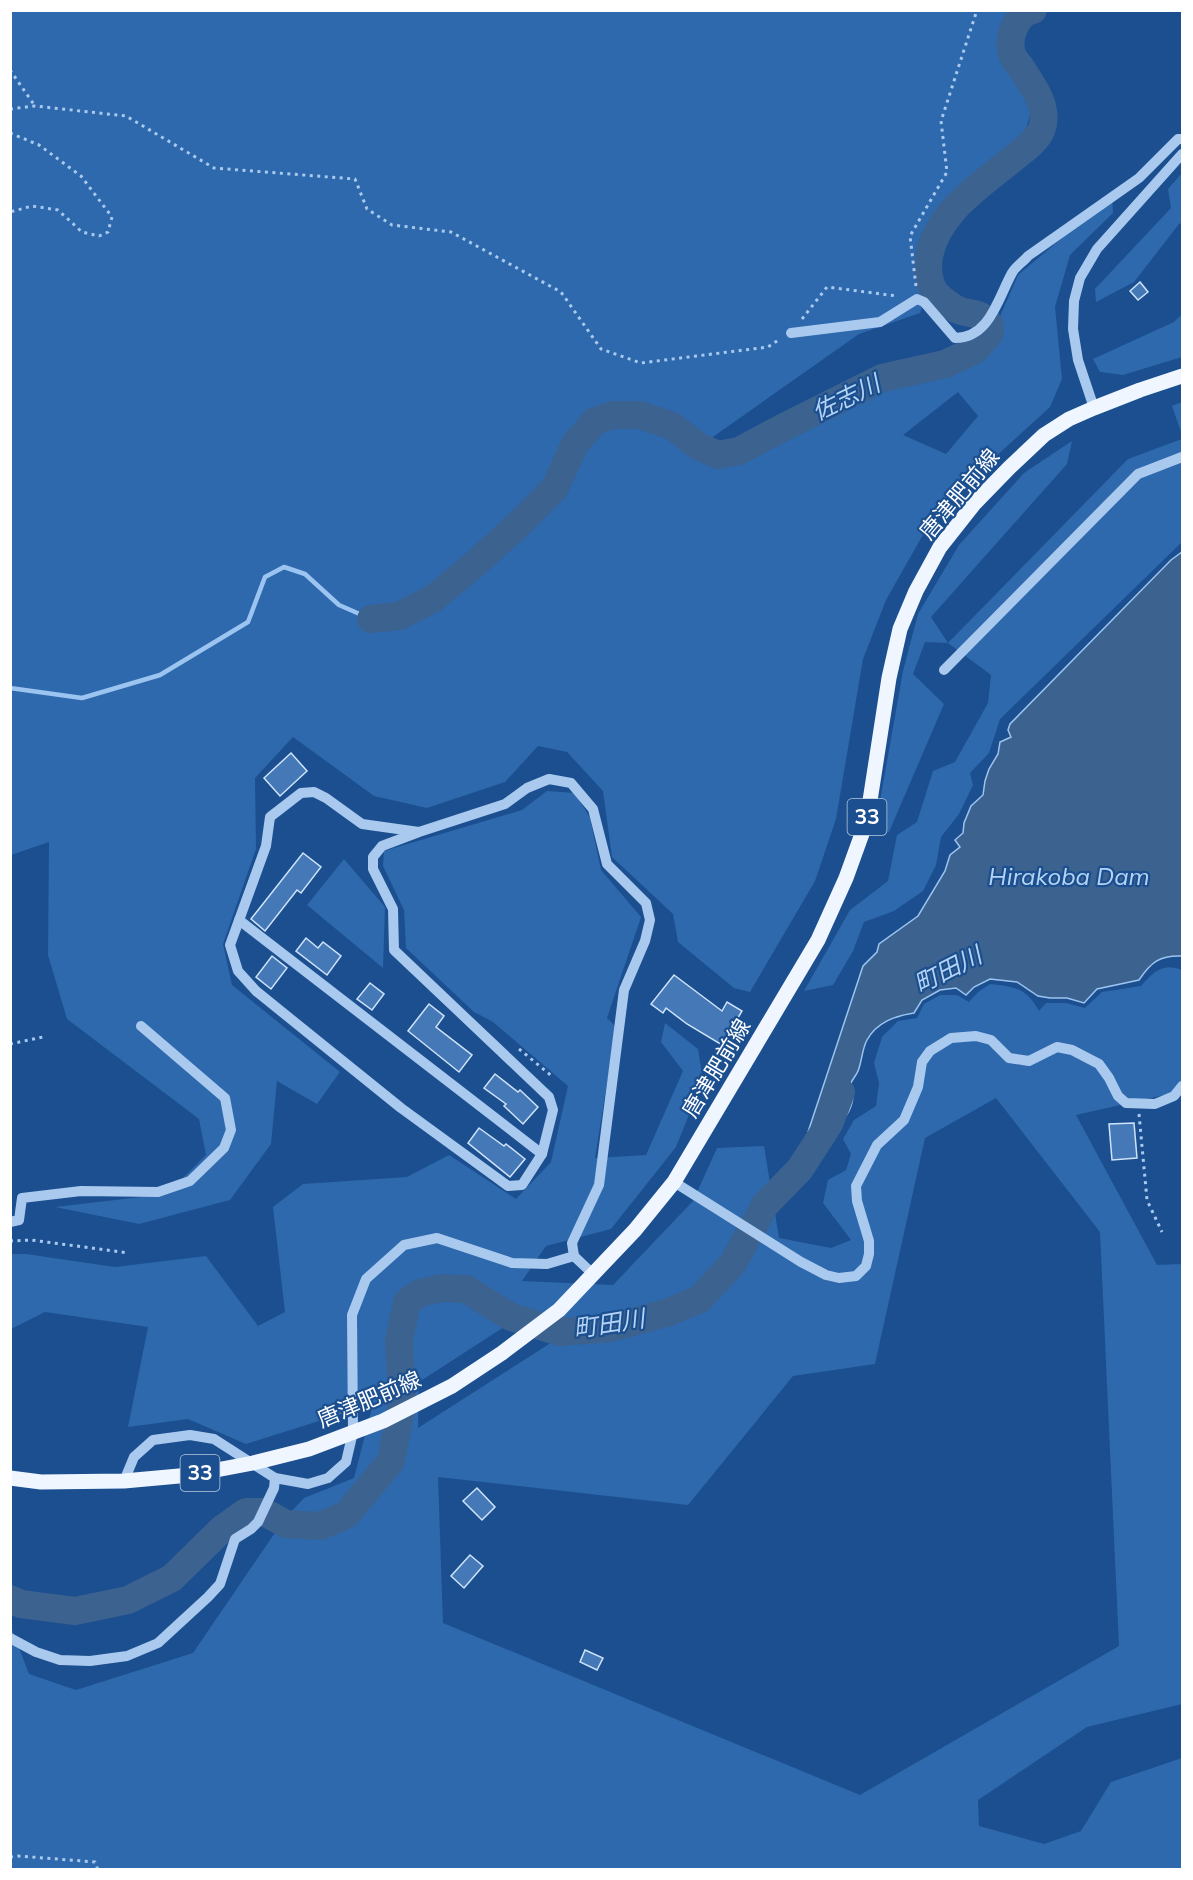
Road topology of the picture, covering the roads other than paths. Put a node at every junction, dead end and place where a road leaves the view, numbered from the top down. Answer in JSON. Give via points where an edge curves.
{"nodes":[{"id":1,"x":1182,"y":139,"type":"edge"},
{"id":2,"x":1182,"y":154,"type":"edge"},
{"id":3,"x":791,"y":333,"type":"road end"},
{"id":4,"x":1182,"y":376,"type":"edge"},
{"id":5,"x":1094,"y":408,"type":"junction"},
{"id":6,"x":1182,"y":457,"type":"edge"},
{"id":7,"x":944,"y":670,"type":"dead end"},
{"id":8,"x":419,"y":832,"type":"junction"},
{"id":9,"x":239,"y":920,"type":"junction"},
{"id":10,"x":141,"y":1026,"type":"dead end"},
{"id":11,"x":1182,"y":1086,"type":"edge"},
{"id":12,"x":542,"y":1154,"type":"junction"},
{"id":13,"x":674,"y":1182,"type":"junction"},
{"id":14,"x":10,"y":1222,"type":"edge"},
{"id":15,"x":574,"y":1256,"type":"junction"},
{"id":16,"x":594,"y":1275,"type":"junction"},
{"id":17,"x":353,"y":1432,"type":"junction"},
{"id":18,"x":253,"y":1463,"type":"junction"},
{"id":19,"x":10,"y":1478,"type":"edge"},
{"id":20,"x":275,"y":1478,"type":"junction"},
{"id":21,"x":124,"y":1481,"type":"junction"},
{"id":22,"x":10,"y":1638,"type":"edge"}],
"edges":[{"from":1,"to":3,"type":"street","via":[[1139,178],[1028,256],[1013,271],[994,313],[979,330],[963,338],[955,338],[917,299],[880,322]]},
{"from":2,"to":5,"type":"street","via":[[1097,249],[1080,278],[1073,330]]},
{"from":4,"to":5,"type":"main road","name":"唐津肥前線","number":"33"},
{"from":5,"to":13,"type":"main road","name":"唐津肥前線","number":"33","via":[[1044,435],[1009,468],[940,547],[916,591],[900,629],[889,678],[867,820],[846,878],[818,940]]},
{"from":6,"to":7,"type":"street","via":[[1138,474]]},
{"from":8,"to":9,"type":"street","via":[[362,824],[320,795],[301,793],[270,817],[266,846]]},
{"from":8,"to":12,"type":"street","via":[[382,846],[373,857],[373,869],[393,909],[394,950],[549,1097],[553,1110]]},
{"from":8,"to":15,"type":"street","via":[[505,804],[527,788],[549,780],[572,783],[593,809],[607,864],[646,903],[650,920],[645,941],[624,990],[600,1185],[572,1243]]},
{"from":9,"to":12,"type":"street"},
{"from":9,"to":12,"type":"street","via":[[230,945],[238,971],[256,991],[401,1108],[508,1186],[522,1185]]},
{"from":10,"to":14,"type":"street","via":[[225,1098],[231,1130],[224,1148],[190,1181],[158,1192],[81,1191],[22,1198],[18,1220]]},
{"from":11,"to":13,"type":"street","via":[[1174,1096],[1155,1104],[1126,1102],[1118,1096],[1099,1064],[1072,1050],[1058,1047],[1029,1061],[1010,1058],[991,1040],[976,1036],[951,1038],[930,1050],[922,1062],[918,1087],[904,1120],[877,1145],[856,1186],[869,1254],[866,1266],[856,1275],[826,1275]]},
{"from":13,"to":16,"type":"main road","name":"唐津肥前線","number":"33"},
{"from":15,"to":16,"type":"street"},
{"from":15,"to":17,"type":"street","via":[[547,1264],[512,1263],[437,1238],[404,1245],[366,1279],[352,1316]]},
{"from":16,"to":17,"type":"main road","name":"唐津肥前線","number":"33","via":[[559,1310],[453,1386]]},
{"from":17,"to":18,"type":"main road","name":"唐津肥前線","number":"33","via":[[309,1449]]},
{"from":17,"to":20,"type":"street","via":[[346,1462],[328,1478],[308,1485]]},
{"from":18,"to":20,"type":"street"},
{"from":18,"to":21,"type":"main road","name":"唐津肥前線","number":"33","via":[[190,1475]]},
{"from":18,"to":21,"type":"street","via":[[214,1439],[190,1435],[153,1440],[134,1457]]},
{"from":19,"to":21,"type":"main road","name":"唐津肥前線","number":"33","via":[[41,1482]]},
{"from":20,"to":22,"type":"street","via":[[258,1522],[235,1539],[219,1584],[158,1643],[127,1656],[60,1660]]}]}
